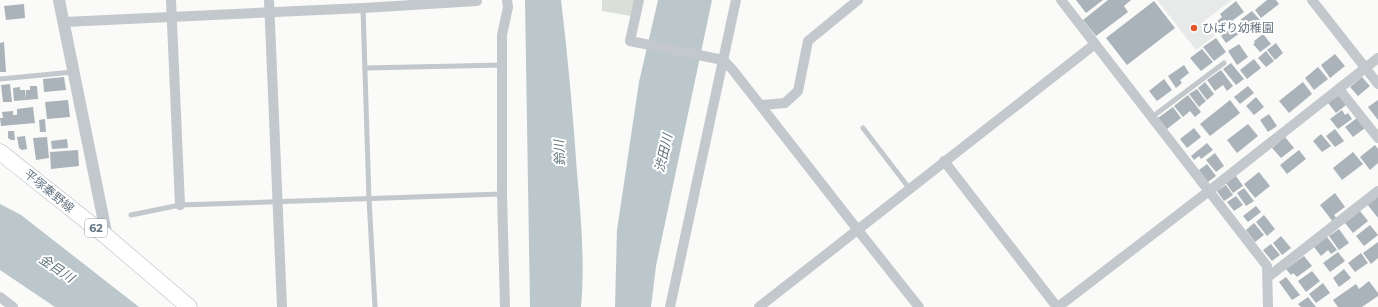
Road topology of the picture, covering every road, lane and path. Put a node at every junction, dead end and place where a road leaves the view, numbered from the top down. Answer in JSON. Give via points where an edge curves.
{"nodes":[{"id":1,"x":59,"y":0,"type":"edge"},
{"id":2,"x":171,"y":0,"type":"edge"},
{"id":3,"x":269,"y":0,"type":"edge"},
{"id":4,"x":476,"y":0,"type":"edge"},
{"id":5,"x":507,"y":0,"type":"edge"},
{"id":6,"x":639,"y":0,"type":"edge"},
{"id":7,"x":736,"y":0,"type":"edge"},
{"id":8,"x":858,"y":0,"type":"edge"},
{"id":9,"x":1061,"y":0,"type":"edge"},
{"id":10,"x":1312,"y":0,"type":"edge"},
{"id":11,"x":363,"y":4,"type":"edge"},
{"id":12,"x":270,"y":12,"type":"junction"},
{"id":13,"x":172,"y":17,"type":"junction"},
{"id":14,"x":64,"y":22,"type":"junction"},
{"id":15,"x":1095,"y":44,"type":"junction"},
{"id":16,"x":1378,"y":58,"type":"edge"},
{"id":17,"x":723,"y":60,"type":"junction"},
{"id":18,"x":1224,"y":63,"type":"dead end"},
{"id":19,"x":503,"y":65,"type":"junction"},
{"id":20,"x":365,"y":68,"type":"junction"},
{"id":21,"x":1365,"y":68,"type":"junction"},
{"id":22,"x":73,"y":72,"type":"junction"},
{"id":23,"x":0,"y":79,"type":"edge"},
{"id":24,"x":1378,"y":84,"type":"edge"},
{"id":25,"x":1339,"y":89,"type":"junction"},
{"id":26,"x":762,"y":105,"type":"junction"},
{"id":27,"x":1152,"y":117,"type":"junction"},
{"id":28,"x":863,"y":128,"type":"dead end"},
{"id":29,"x":1378,"y":138,"type":"edge"},
{"id":30,"x":0,"y":152,"type":"edge"},
{"id":31,"x":944,"y":161,"type":"junction"},
{"id":32,"x":909,"y":188,"type":"junction"},
{"id":33,"x":1209,"y":191,"type":"junction"},
{"id":34,"x":1378,"y":191,"type":"edge"},
{"id":35,"x":502,"y":194,"type":"junction"},
{"id":36,"x":369,"y":199,"type":"junction"},
{"id":37,"x":278,"y":203,"type":"junction"},
{"id":38,"x":180,"y":206,"type":"junction"},
{"id":39,"x":131,"y":215,"type":"dead end"},
{"id":40,"x":857,"y":229,"type":"junction"},
{"id":41,"x":107,"y":237,"type":"junction"},
{"id":42,"x":1268,"y":277,"type":"junction"},
{"id":43,"x":0,"y":297,"type":"edge"},
{"id":44,"x":13,"y":307,"type":"edge"},
{"id":45,"x":189,"y":307,"type":"edge"},
{"id":46,"x":282,"y":307,"type":"edge"},
{"id":47,"x":375,"y":307,"type":"edge"},
{"id":48,"x":505,"y":307,"type":"edge"},
{"id":49,"x":670,"y":307,"type":"edge"},
{"id":50,"x":759,"y":307,"type":"edge"},
{"id":51,"x":919,"y":307,"type":"edge"},
{"id":52,"x":1058,"y":307,"type":"edge"},
{"id":53,"x":1268,"y":307,"type":"edge"}],
"edges":[{"from":1,"to":14,"type":"street"},
{"from":2,"to":13,"type":"street"},
{"from":3,"to":12,"type":"street"},
{"from":4,"to":11,"type":"street"},
{"from":5,"to":19,"type":"street","via":[[502,35]]},
{"from":6,"to":17,"type":"street","via":[[630,41]]},
{"from":7,"to":17,"type":"street"},
{"from":8,"to":26,"type":"street","via":[[808,42],[798,91],[785,103]]},
{"from":9,"to":15,"type":"street"},
{"from":10,"to":21,"type":"street"},
{"from":11,"to":12,"type":"street"},
{"from":11,"to":20,"type":"lane"},
{"from":12,"to":13,"type":"street"},
{"from":12,"to":37,"type":"street"},
{"from":13,"to":14,"type":"street"},
{"from":13,"to":38,"type":"street"},
{"from":14,"to":22,"type":"street"},
{"from":15,"to":27,"type":"street"},
{"from":15,"to":31,"type":"street"},
{"from":16,"to":21,"type":"street"},
{"from":17,"to":26,"type":"street"},
{"from":17,"to":49,"type":"street"},
{"from":18,"to":27,"type":"lane"},
{"from":19,"to":20,"type":"lane"},
{"from":19,"to":35,"type":"street"},
{"from":20,"to":36,"type":"lane"},
{"from":21,"to":24,"type":"street"},
{"from":21,"to":25,"type":"street"},
{"from":22,"to":23,"type":"lane"},
{"from":22,"to":41,"type":"street"},
{"from":25,"to":29,"type":"street"},
{"from":25,"to":33,"type":"street"},
{"from":26,"to":40,"type":"street"},
{"from":27,"to":33,"type":"street"},
{"from":28,"to":32,"type":"lane"},
{"from":30,"to":41,"type":"main road","name":"平塚秦野線","number":"62"},
{"from":31,"to":32,"type":"street"},
{"from":31,"to":52,"type":"street"},
{"from":32,"to":40,"type":"street"},
{"from":33,"to":42,"type":"street","via":[[1267,266]]},
{"from":33,"to":52,"type":"street"},
{"from":34,"to":42,"type":"street"},
{"from":35,"to":36,"type":"lane"},
{"from":35,"to":48,"type":"street"},
{"from":36,"to":37,"type":"lane"},
{"from":36,"to":47,"type":"lane"},
{"from":37,"to":38,"type":"lane"},
{"from":37,"to":46,"type":"street"},
{"from":38,"to":39,"type":"lane"},
{"from":40,"to":50,"type":"street"},
{"from":40,"to":51,"type":"street"},
{"from":41,"to":45,"type":"main road","name":"平塚秦野線","number":"62"},
{"from":42,"to":53,"type":"street"},
{"from":43,"to":44,"type":"street"}]}
